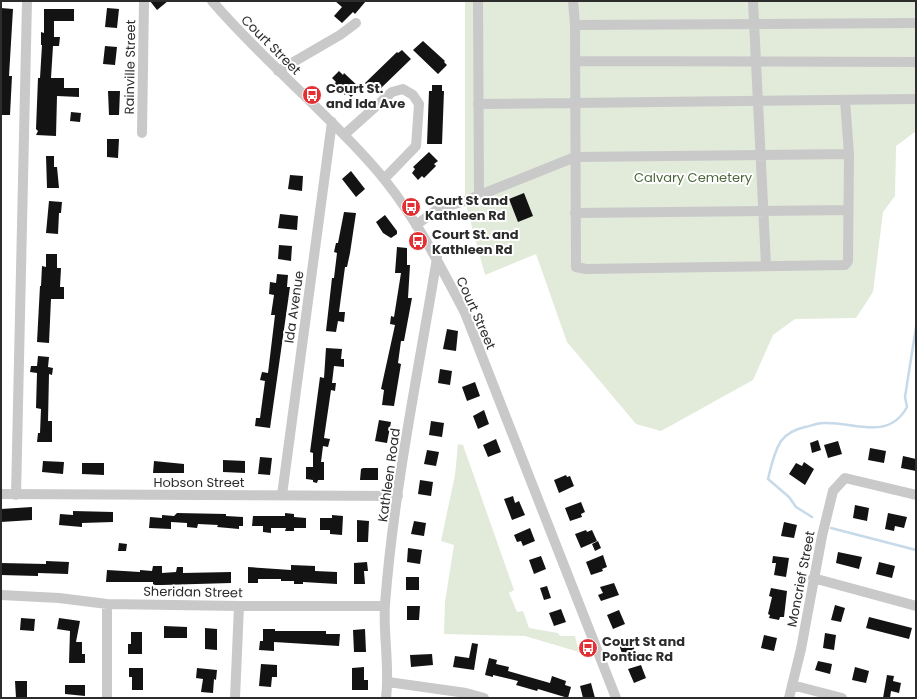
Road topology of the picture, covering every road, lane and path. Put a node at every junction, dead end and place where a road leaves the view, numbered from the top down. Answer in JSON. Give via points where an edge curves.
{"nodes":[{"id":1,"x":26,"y":1,"type":"edge"},
{"id":2,"x":144,"y":1,"type":"edge"},
{"id":3,"x":212,"y":1,"type":"edge"},
{"id":4,"x":478,"y":1,"type":"edge"},
{"id":5,"x":573,"y":1,"type":"edge"},
{"id":6,"x":753,"y":1,"type":"edge"},
{"id":7,"x":356,"y":23,"type":"dead end"},
{"id":8,"x":916,"y":23,"type":"edge"},
{"id":9,"x":754,"y":24,"type":"junction"},
{"id":10,"x":575,"y":25,"type":"junction"},
{"id":11,"x":574,"y":62,"type":"junction"},
{"id":12,"x":916,"y":62,"type":"edge"},
{"id":13,"x":756,"y":63,"type":"junction"},
{"id":14,"x":278,"y":71,"type":"junction"},
{"id":15,"x":758,"y":100,"type":"junction"},
{"id":16,"x":845,"y":100,"type":"junction"},
{"id":17,"x":916,"y":100,"type":"edge"},
{"id":18,"x":478,"y":104,"type":"junction"},
{"id":19,"x":575,"y":104,"type":"junction"},
{"id":20,"x":332,"y":122,"type":"junction"},
{"id":21,"x":142,"y":133,"type":"dead end"},
{"id":22,"x":345,"y":134,"type":"junction"},
{"id":23,"x":849,"y":154,"type":"junction"},
{"id":24,"x":761,"y":155,"type":"junction"},
{"id":25,"x":575,"y":157,"type":"junction"},
{"id":26,"x":384,"y":179,"type":"junction"},
{"id":27,"x":479,"y":194,"type":"junction"},
{"id":28,"x":848,"y":210,"type":"junction"},
{"id":29,"x":763,"y":211,"type":"junction"},
{"id":30,"x":575,"y":213,"type":"junction"},
{"id":31,"x":416,"y":225,"type":"junction"},
{"id":32,"x":436,"y":258,"type":"junction"},
{"id":33,"x":766,"y":265,"type":"junction"},
{"id":34,"x":1,"y":494,"type":"edge"},
{"id":35,"x":16,"y":495,"type":"junction"},
{"id":36,"x":282,"y":495,"type":"junction"},
{"id":37,"x":916,"y":495,"type":"edge"},
{"id":38,"x":398,"y":496,"type":"junction"},
{"id":39,"x":813,"y":578,"type":"junction"},
{"id":40,"x":1,"y":595,"type":"edge"},
{"id":41,"x":107,"y":604,"type":"junction"},
{"id":42,"x":239,"y":606,"type":"junction"},
{"id":43,"x":385,"y":606,"type":"junction"},
{"id":44,"x":916,"y":606,"type":"edge"},
{"id":45,"x":388,"y":682,"type":"junction"},
{"id":46,"x":792,"y":685,"type":"junction"},
{"id":47,"x":107,"y":698,"type":"edge"},
{"id":48,"x":235,"y":698,"type":"edge"},
{"id":49,"x":386,"y":698,"type":"edge"},
{"id":50,"x":484,"y":698,"type":"edge"},
{"id":51,"x":616,"y":698,"type":"edge"},
{"id":52,"x":789,"y":698,"type":"edge"},
{"id":53,"x":842,"y":698,"type":"edge"}],
"edges":[{"from":1,"to":35,"type":"street"},
{"from":2,"to":21,"type":"street","name":"Rainville Street"},
{"from":3,"to":14,"type":"street","name":"Court Street"},
{"from":4,"to":18,"type":"street"},
{"from":5,"to":10,"type":"street"},
{"from":6,"to":9,"type":"street"},
{"from":7,"to":14,"type":"street"},
{"from":8,"to":9,"type":"street"},
{"from":9,"to":10,"type":"street"},
{"from":9,"to":13,"type":"street"},
{"from":10,"to":11,"type":"street"},
{"from":11,"to":13,"type":"street"},
{"from":11,"to":19,"type":"street"},
{"from":12,"to":13,"type":"street"},
{"from":13,"to":15,"type":"street"},
{"from":14,"to":20,"type":"street","name":"Court Street"},
{"from":15,"to":16,"type":"street"},
{"from":15,"to":19,"type":"street"},
{"from":15,"to":24,"type":"street"},
{"from":16,"to":17,"type":"street"},
{"from":16,"to":23,"type":"street"},
{"from":18,"to":19,"type":"street"},
{"from":18,"to":27,"type":"street"},
{"from":19,"to":25,"type":"street"},
{"from":20,"to":22,"type":"street","name":"Court Street"},
{"from":20,"to":36,"type":"street","name":"Ida Avenue"},
{"from":22,"to":26,"type":"street","name":"Court Street"},
{"from":22,"to":26,"type":"street","via":[[392,92],[403,89],[413,95],[419,104],[416,146]]},
{"from":23,"to":24,"type":"street"},
{"from":23,"to":28,"type":"street"},
{"from":24,"to":25,"type":"street"},
{"from":24,"to":29,"type":"street"},
{"from":25,"to":27,"type":"street"},
{"from":25,"to":30,"type":"street"},
{"from":26,"to":31,"type":"street","name":"Court Street"},
{"from":27,"to":31,"type":"street","via":[[438,209]]},
{"from":28,"to":29,"type":"street"},
{"from":28,"to":33,"type":"street","via":[[848,261],[845,265]]},
{"from":29,"to":30,"type":"street"},
{"from":29,"to":33,"type":"street"},
{"from":30,"to":33,"type":"street","via":[[576,267],[586,269]]},
{"from":31,"to":32,"type":"street","name":"Court Street"},
{"from":32,"to":38,"type":"street","name":"Kathleen Road"},
{"from":32,"to":51,"type":"street","name":"Court Street","via":[[465,313]]},
{"from":34,"to":35,"type":"street","name":"Hobson Street"},
{"from":35,"to":36,"type":"street","name":"Hobson Street"},
{"from":36,"to":38,"type":"street","name":"Hobson Street"},
{"from":37,"to":39,"type":"street","name":"Moncrief Street","via":[[845,478],[833,491]]},
{"from":38,"to":43,"type":"street","name":"Kathleen Road"},
{"from":39,"to":44,"type":"street"},
{"from":39,"to":46,"type":"street","name":"Moncrief Street"},
{"from":40,"to":41,"type":"street","name":"Sheridan Street"},
{"from":41,"to":42,"type":"street","name":"Sheridan Street"},
{"from":41,"to":47,"type":"street"},
{"from":42,"to":43,"type":"street","name":"Sheridan Street"},
{"from":42,"to":48,"type":"street"},
{"from":43,"to":45,"type":"street","name":"Kathleen Road"},
{"from":45,"to":49,"type":"street","name":"Kathleen Road"},
{"from":45,"to":50,"type":"street"},
{"from":46,"to":52,"type":"street","name":"Moncrief Street"},
{"from":46,"to":53,"type":"street"}]}
